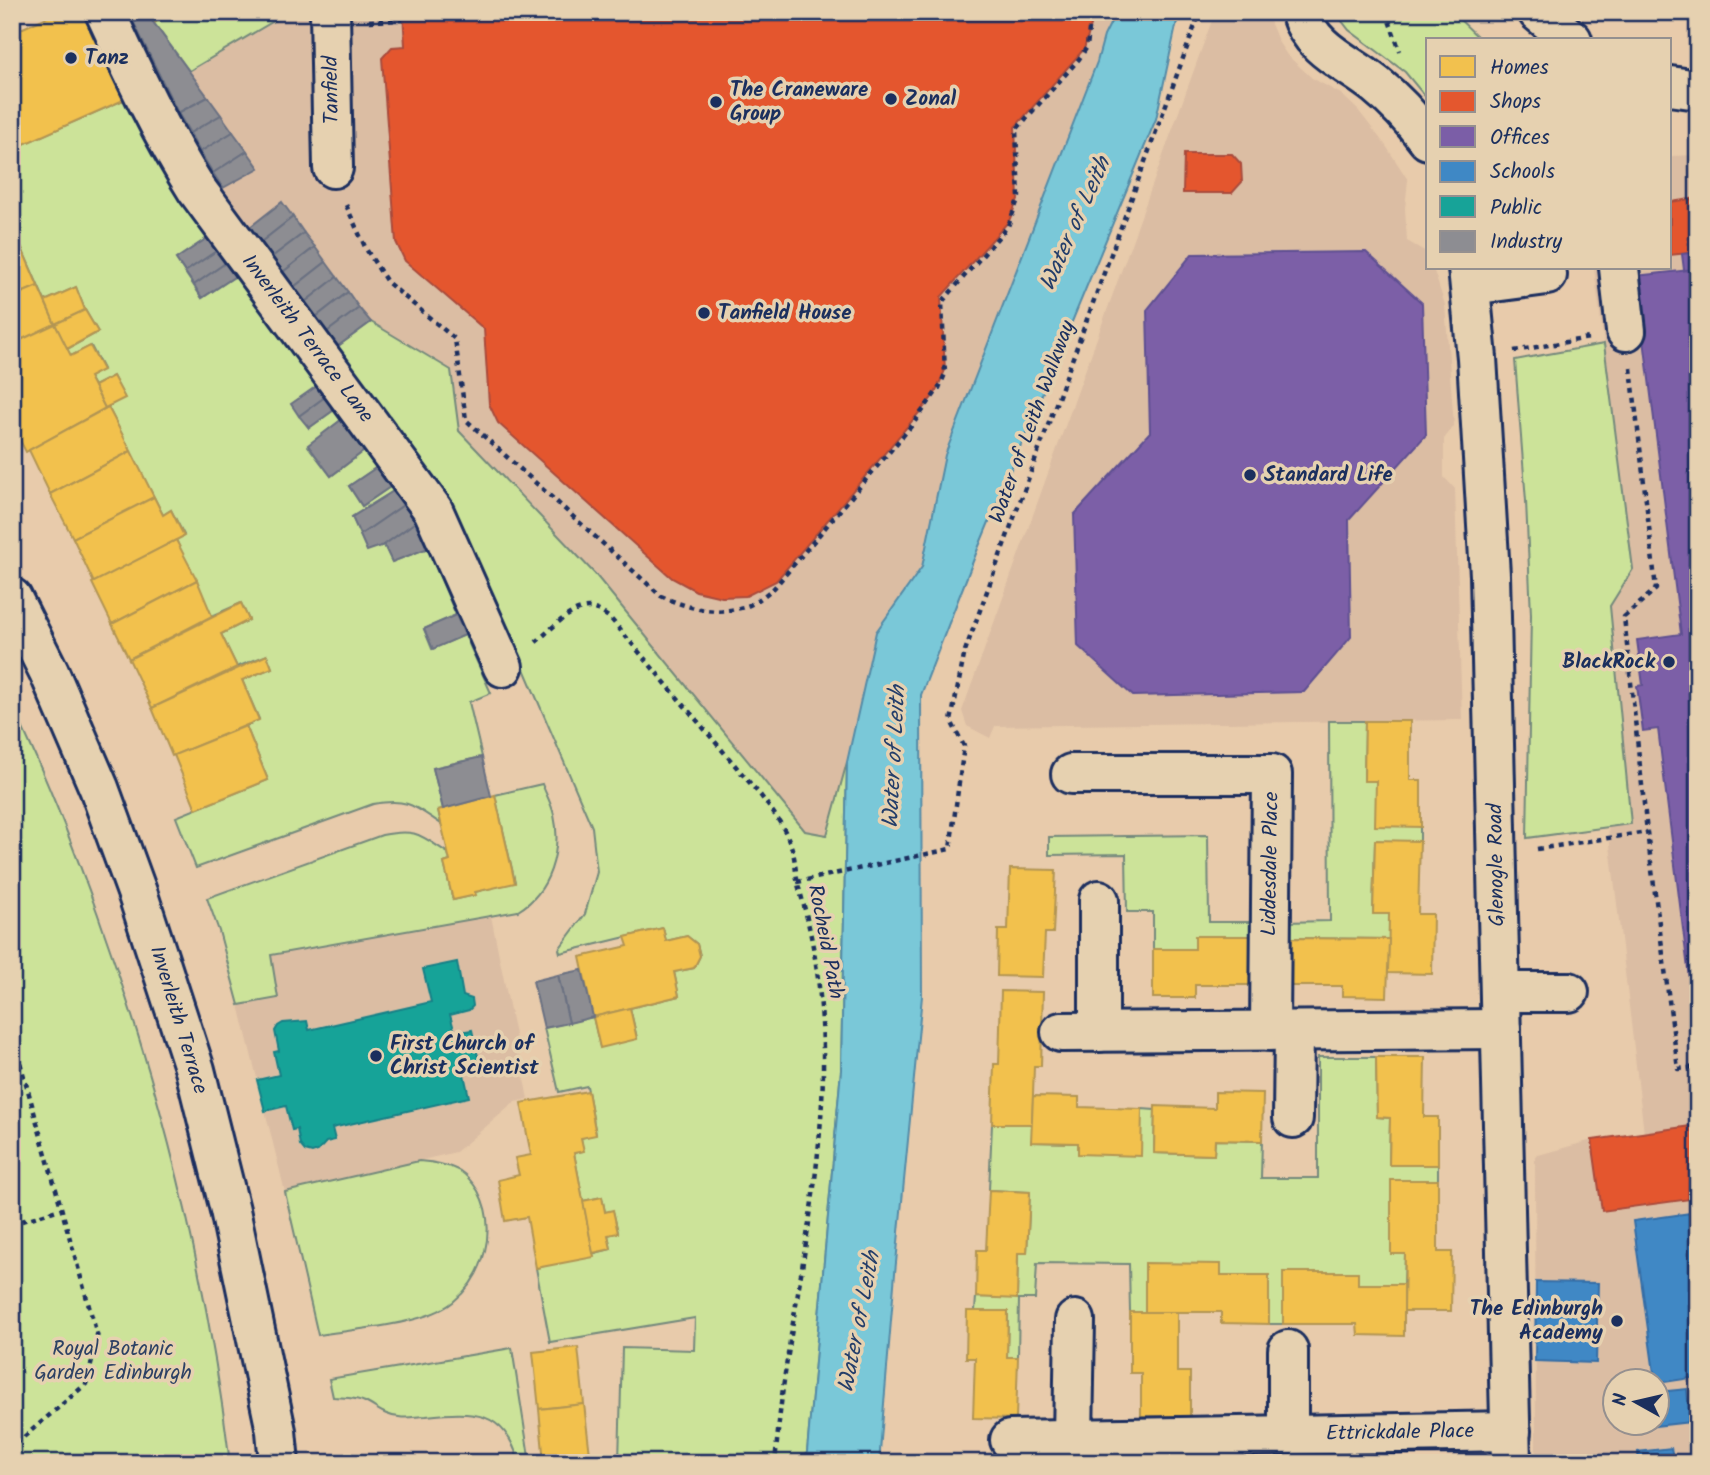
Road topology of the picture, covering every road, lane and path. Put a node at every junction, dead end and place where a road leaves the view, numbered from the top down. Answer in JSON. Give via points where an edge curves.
{"nodes":[{"id":1,"x":105,"y":12,"type":"edge"},
{"id":2,"x":330,"y":12,"type":"edge"},
{"id":3,"x":1091,"y":12,"type":"edge"},
{"id":4,"x":1200,"y":12,"type":"edge"},
{"id":5,"x":1300,"y":12,"type":"edge"},
{"id":6,"x":1538,"y":12,"type":"edge"},
{"id":7,"x":1570,"y":38,"type":"edge"},
{"id":8,"x":1672,"y":86,"type":"edge"},
{"id":9,"x":1698,"y":90,"type":"edge"},
{"id":10,"x":1426,"y":138,"type":"edge"},
{"id":11,"x":333,"y":168,"type":"joint"},
{"id":12,"x":1619,"y":270,"type":"edge"},
{"id":13,"x":1547,"y":275,"type":"dead end"},
{"id":14,"x":1469,"y":276,"type":"edge"},
{"id":15,"x":1626,"y":331,"type":"junction"},
{"id":16,"x":1477,"y":358,"type":"junction"},
{"id":17,"x":12,"y":598,"type":"edge"},
{"id":18,"x":503,"y":667,"type":"joint"},
{"id":19,"x":1070,"y":774,"type":"dead end"},
{"id":20,"x":1647,"y":832,"type":"junction"},
{"id":21,"x":1497,"y":855,"type":"junction"},
{"id":22,"x":797,"y":882,"type":"junction"},
{"id":23,"x":1098,"y":900,"type":"dead end"},
{"id":24,"x":1569,"y":992,"type":"dead end"},
{"id":25,"x":1501,"y":1011,"type":"junction"},
{"id":26,"x":1282,"y":1031,"type":"junction"},
{"id":27,"x":1060,"y":1032,"type":"dead end"},
{"id":28,"x":1099,"y":1032,"type":"junction"},
{"id":29,"x":12,"y":1034,"type":"edge"},
{"id":30,"x":1698,"y":1067,"type":"edge"},
{"id":31,"x":1293,"y":1118,"type":"dead end"},
{"id":32,"x":60,"y":1209,"type":"junction"},
{"id":33,"x":12,"y":1224,"type":"edge"},
{"id":34,"x":1075,"y":1320,"type":"dead end"},
{"id":35,"x":1288,"y":1350,"type":"dead end"},
{"id":36,"x":1073,"y":1438,"type":"junction"},
{"id":37,"x":1010,"y":1440,"type":"dead end"},
{"id":38,"x":1280,"y":1444,"type":"edge"},
{"id":39,"x":12,"y":1447,"type":"edge"},
{"id":40,"x":1511,"y":1447,"type":"edge"},
{"id":41,"x":279,"y":1463,"type":"edge"},
{"id":42,"x":775,"y":1463,"type":"edge"}],
"edges":[{"from":1,"to":18,"type":"street","name":"Inverleith Terrace Lane","via":[[140,90],[197,190],[433,510]]},
{"from":2,"to":11,"type":"street","name":"Tanfield"},
{"from":3,"to":11,"type":"path","via":[[1087,47],[1016,130],[1019,197],[1009,226],[942,302],[945,374],[939,388],[914,424],[774,588],[749,606],[716,612],[686,607],[662,596],[466,420],[455,339],[387,282],[352,221]]},
{"from":4,"to":22,"type":"path","name":"Water of Leith Walkway","via":[[965,651],[951,721],[964,746],[950,849]]},
{"from":5,"to":10,"type":"street","via":[[1318,45],[1399,104]]},
{"from":6,"to":7,"type":"street"},
{"from":8,"to":9,"type":"street"},
{"from":12,"to":15,"type":"street"},
{"from":13,"to":14,"type":"street"},
{"from":14,"to":16,"type":"street","name":"Glenogle Road"},
{"from":15,"to":16,"type":"path"},
{"from":15,"to":20,"type":"path","via":[[1657,589],[1623,617]]},
{"from":16,"to":21,"type":"street","name":"Glenogle Road","via":[[1490,575]]},
{"from":17,"to":41,"type":"street","name":"Inverleith Terrace","via":[[99,789],[195,1070],[230,1210]]},
{"from":18,"to":22,"type":"path","name":"Rocheid Path","via":[[574,611],[597,609],[611,619],[778,819],[792,847]]},
{"from":19,"to":26,"type":"street","name":"Liddesdale Place","via":[[1272,774]]},
{"from":20,"to":21,"type":"path"},
{"from":20,"to":30,"type":"path","via":[[1678,1069]]},
{"from":21,"to":25,"type":"street","name":"Glenogle Road"},
{"from":22,"to":42,"type":"path","name":"Rocheid Path","via":[[807,915],[824,1036],[822,1127]]},
{"from":23,"to":28,"type":"street"},
{"from":24,"to":25,"type":"street"},
{"from":25,"to":26,"type":"street"},
{"from":25,"to":40,"type":"street","name":"Glenogle Road"},
{"from":26,"to":28,"type":"street","via":[[1143,1047]]},
{"from":26,"to":31,"type":"street","name":"Liddesdale Place"},
{"from":27,"to":28,"type":"street"},
{"from":29,"to":32,"type":"path"},
{"from":32,"to":33,"type":"path"},
{"from":32,"to":39,"type":"path","via":[[98,1338],[86,1384]]},
{"from":34,"to":36,"type":"street"},
{"from":35,"to":38,"type":"street"},
{"from":36,"to":37,"type":"street","name":"Ettrickdale Place"},
{"from":36,"to":38,"type":"street","name":"Ettrickdale Place"},
{"from":38,"to":40,"type":"street","name":"Ettrickdale Place"}]}
